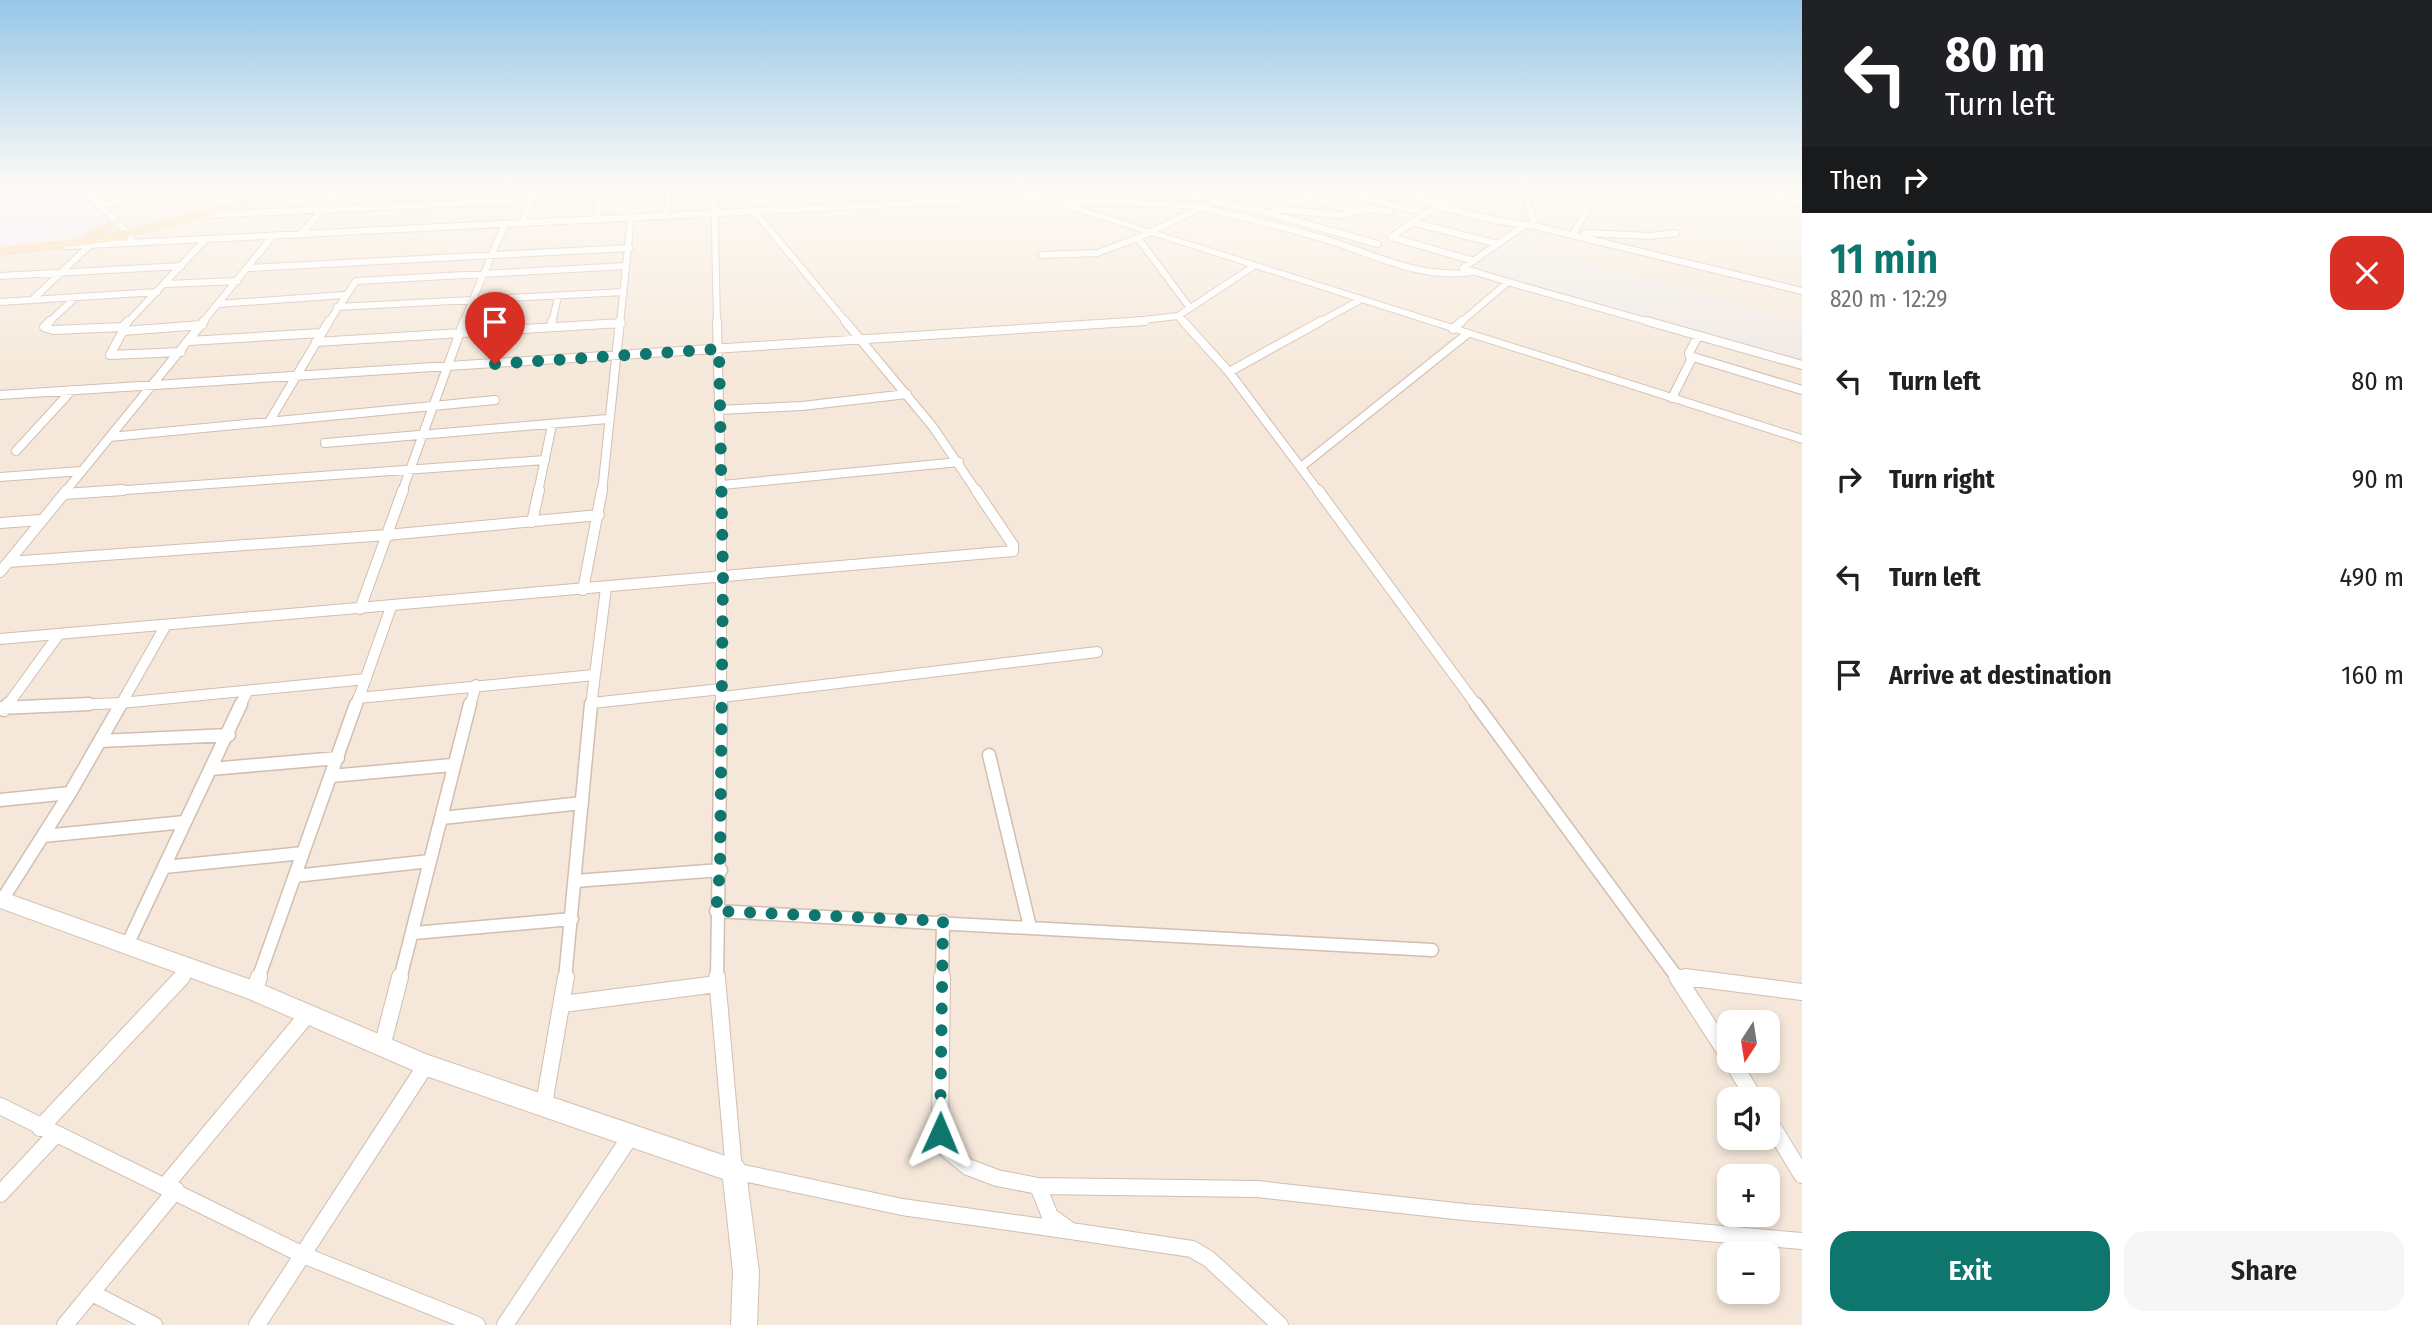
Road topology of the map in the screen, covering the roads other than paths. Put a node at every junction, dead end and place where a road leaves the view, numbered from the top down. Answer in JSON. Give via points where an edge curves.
{"nodes":[{"id":1,"x":83,"y":251,"type":"edge"},
{"id":2,"x":195,"y":251,"type":"edge"},
{"id":3,"x":262,"y":251,"type":"edge"},
{"id":4,"x":492,"y":251,"type":"edge"},
{"id":5,"x":580,"y":251,"type":"edge"},
{"id":6,"x":629,"y":251,"type":"edge"},
{"id":7,"x":715,"y":251,"type":"edge"},
{"id":8,"x":787,"y":251,"type":"edge"},
{"id":9,"x":1102,"y":251,"type":"edge"},
{"id":10,"x":1152,"y":251,"type":"edge"},
{"id":11,"x":1199,"y":251,"type":"edge"},
{"id":12,"x":1363,"y":251,"type":"edge"},
{"id":13,"x":1439,"y":251,"type":"edge"},
{"id":14,"x":1488,"y":251,"type":"edge"},
{"id":15,"x":1640,"y":251,"type":"edge"},
{"id":16,"x":1042,"y":255,"type":"dead end"},
{"id":17,"x":490,"y":256,"type":"junction"},
{"id":18,"x":1474,"y":261,"type":"junction"},
{"id":19,"x":181,"y":266,"type":"junction"},
{"id":20,"x":626,"y":266,"type":"junction"},
{"id":21,"x":1254,"y":266,"type":"junction"},
{"id":22,"x":249,"y":268,"type":"junction"},
{"id":23,"x":1473,"y":272,"type":"junction"},
{"id":24,"x":58,"y":273,"type":"junction"},
{"id":25,"x":483,"y":274,"type":"junction"},
{"id":26,"x":10,"y":275,"type":"junction"},
{"id":27,"x":0,"y":276,"type":"edge"},
{"id":28,"x":238,"y":281,"type":"junction"},
{"id":29,"x":1508,"y":282,"type":"junction"},
{"id":30,"x":0,"y":283,"type":"edge"},
{"id":31,"x":165,"y":284,"type":"junction"},
{"id":32,"x":1802,"y":291,"type":"edge"},
{"id":33,"x":157,"y":292,"type":"junction"},
{"id":34,"x":624,"y":292,"type":"junction"},
{"id":35,"x":344,"y":295,"type":"junction"},
{"id":36,"x":76,"y":297,"type":"junction"},
{"id":37,"x":558,"y":297,"type":"junction"},
{"id":38,"x":32,"y":300,"type":"junction"},
{"id":39,"x":1360,"y":300,"type":"junction"},
{"id":40,"x":0,"y":302,"type":"edge"},
{"id":41,"x":472,"y":302,"type":"junction"},
{"id":42,"x":218,"y":304,"type":"junction"},
{"id":43,"x":337,"y":307,"type":"junction"},
{"id":44,"x":1190,"y":309,"type":"junction"},
{"id":45,"x":1178,"y":316,"type":"junction"},
{"id":46,"x":621,"y":323,"type":"junction"},
{"id":47,"x":202,"y":325,"type":"junction"},
{"id":48,"x":551,"y":326,"type":"junction"},
{"id":49,"x":123,"y":329,"type":"junction"},
{"id":50,"x":1453,"y":330,"type":"junction"},
{"id":51,"x":460,"y":331,"type":"junction"},
{"id":52,"x":321,"y":333,"type":"junction"},
{"id":53,"x":1467,"y":334,"type":"junction"},
{"id":54,"x":1698,"y":336,"type":"junction"},
{"id":55,"x":859,"y":339,"type":"junction"},
{"id":56,"x":189,"y":341,"type":"junction"},
{"id":57,"x":316,"y":342,"type":"junction"},
{"id":58,"x":719,"y":349,"type":"junction"},
{"id":59,"x":181,"y":352,"type":"junction"},
{"id":60,"x":616,"y":355,"type":"junction"},
{"id":61,"x":1690,"y":356,"type":"junction"},
{"id":62,"x":1802,"y":365,"type":"edge"},
{"id":63,"x":447,"y":368,"type":"junction"},
{"id":64,"x":1229,"y":372,"type":"junction"},
{"id":65,"x":295,"y":376,"type":"junction"},
{"id":66,"x":152,"y":385,"type":"junction"},
{"id":67,"x":72,"y":390,"type":"junction"},
{"id":68,"x":1802,"y":390,"type":"edge"},
{"id":69,"x":907,"y":394,"type":"junction"},
{"id":70,"x":0,"y":395,"type":"edge"},
{"id":71,"x":1672,"y":398,"type":"junction"},
{"id":72,"x":495,"y":400,"type":"dead end"},
{"id":73,"x":433,"y":406,"type":"junction"},
{"id":74,"x":718,"y":410,"type":"junction"},
{"id":75,"x":607,"y":419,"type":"junction"},
{"id":76,"x":269,"y":422,"type":"junction"},
{"id":77,"x":552,"y":425,"type":"junction"},
{"id":78,"x":110,"y":437,"type":"junction"},
{"id":79,"x":421,"y":437,"type":"junction"},
{"id":80,"x":1802,"y":439,"type":"edge"},
{"id":81,"x":325,"y":443,"type":"dead end"},
{"id":82,"x":16,"y":451,"type":"dead end"},
{"id":83,"x":545,"y":460,"type":"junction"},
{"id":84,"x":959,"y":463,"type":"junction"},
{"id":85,"x":1300,"y":467,"type":"junction"},
{"id":86,"x":409,"y":470,"type":"junction"},
{"id":87,"x":82,"y":471,"type":"junction"},
{"id":88,"x":0,"y":477,"type":"edge"},
{"id":89,"x":722,"y":485,"type":"junction"},
{"id":90,"x":64,"y":494,"type":"junction"},
{"id":91,"x":599,"y":515,"type":"junction"},
{"id":92,"x":40,"y":520,"type":"junction"},
{"id":93,"x":532,"y":522,"type":"junction"},
{"id":94,"x":0,"y":523,"type":"edge"},
{"id":95,"x":387,"y":535,"type":"junction"},
{"id":96,"x":8,"y":562,"type":"junction"},
{"id":97,"x":0,"y":572,"type":"edge"},
{"id":98,"x":723,"y":576,"type":"junction"},
{"id":99,"x":606,"y":589,"type":"junction"},
{"id":100,"x":583,"y":590,"type":"junction"},
{"id":101,"x":391,"y":607,"type":"junction"},
{"id":102,"x":360,"y":609,"type":"junction"},
{"id":103,"x":166,"y":625,"type":"junction"},
{"id":104,"x":58,"y":634,"type":"junction"},
{"id":105,"x":0,"y":639,"type":"edge"},
{"id":106,"x":1097,"y":652,"type":"dead end"},
{"id":107,"x":594,"y":675,"type":"junction"},
{"id":108,"x":366,"y":679,"type":"junction"},
{"id":109,"x":476,"y":685,"type":"junction"},
{"id":110,"x":247,"y":692,"type":"junction"},
{"id":111,"x":721,"y":693,"type":"junction"},
{"id":112,"x":359,"y":698,"type":"junction"},
{"id":113,"x":592,"y":703,"type":"junction"},
{"id":114,"x":121,"y":704,"type":"junction"},
{"id":115,"x":2,"y":710,"type":"edge"},
{"id":116,"x":229,"y":735,"type":"junction"},
{"id":117,"x":100,"y":741,"type":"junction"},
{"id":118,"x":989,"y":755,"type":"dead end"},
{"id":119,"x":338,"y":758,"type":"junction"},
{"id":120,"x":452,"y":765,"type":"junction"},
{"id":121,"x":211,"y":769,"type":"junction"},
{"id":122,"x":331,"y":776,"type":"junction"},
{"id":123,"x":70,"y":793,"type":"junction"},
{"id":124,"x":0,"y":800,"type":"edge"},
{"id":125,"x":582,"y":803,"type":"junction"},
{"id":126,"x":442,"y":818,"type":"junction"},
{"id":127,"x":185,"y":822,"type":"junction"},
{"id":128,"x":43,"y":836,"type":"junction"},
{"id":129,"x":303,"y":853,"type":"junction"},
{"id":130,"x":430,"y":862,"type":"junction"},
{"id":131,"x":164,"y":867,"type":"junction"},
{"id":132,"x":720,"y":870,"type":"junction"},
{"id":133,"x":295,"y":876,"type":"junction"},
{"id":134,"x":576,"y":880,"type":"junction"},
{"id":135,"x":1,"y":900,"type":"edge"},
{"id":136,"x":716,"y":911,"type":"junction"},
{"id":137,"x":572,"y":919,"type":"junction"},
{"id":138,"x":943,"y":921,"type":"junction"},
{"id":139,"x":1030,"y":928,"type":"junction"},
{"id":140,"x":414,"y":933,"type":"junction"},
{"id":141,"x":128,"y":943,"type":"junction"},
{"id":142,"x":1432,"y":950,"type":"dead end"},
{"id":143,"x":191,"y":967,"type":"junction"},
{"id":144,"x":1676,"y":976,"type":"junction"},
{"id":145,"x":717,"y":984,"type":"junction"},
{"id":146,"x":254,"y":991,"type":"junction"},
{"id":147,"x":1802,"y":992,"type":"edge"},
{"id":148,"x":563,"y":1004,"type":"junction"},
{"id":149,"x":308,"y":1014,"type":"junction"},
{"id":150,"x":1717,"y":1039,"type":"edge"},
{"id":151,"x":382,"y":1047,"type":"junction"},
{"id":152,"x":426,"y":1065,"type":"junction"},
{"id":153,"x":544,"y":1104,"type":"junction"},
{"id":154,"x":0,"y":1106,"type":"edge"},
{"id":155,"x":40,"y":1128,"type":"junction"},
{"id":156,"x":56,"y":1134,"type":"junction"},
{"id":157,"x":630,"y":1137,"type":"junction"},
{"id":158,"x":1780,"y":1139,"type":"edge"},
{"id":159,"x":734,"y":1171,"type":"junction"},
{"id":160,"x":1802,"y":1175,"type":"edge"},
{"id":161,"x":1038,"y":1186,"type":"junction"},
{"id":162,"x":170,"y":1188,"type":"junction"},
{"id":163,"x":0,"y":1194,"type":"edge"},
{"id":164,"x":1071,"y":1231,"type":"junction"},
{"id":165,"x":1802,"y":1241,"type":"edge"},
{"id":166,"x":303,"y":1255,"type":"junction"},
{"id":167,"x":92,"y":1293,"type":"junction"},
{"id":168,"x":65,"y":1325,"type":"edge"},
{"id":169,"x":154,"y":1325,"type":"edge"},
{"id":170,"x":257,"y":1325,"type":"edge"},
{"id":171,"x":477,"y":1325,"type":"edge"},
{"id":172,"x":505,"y":1325,"type":"edge"},
{"id":173,"x":744,"y":1325,"type":"edge"},
{"id":174,"x":1280,"y":1325,"type":"edge"}],
"edges":[{"from":1,"to":24,"type":"street"},
{"from":2,"to":19,"type":"street"},
{"from":3,"to":22,"type":"street"},
{"from":4,"to":17,"type":"street"},
{"from":5,"to":17,"type":"street"},
{"from":6,"to":20,"type":"street"},
{"from":7,"to":58,"type":"street"},
{"from":8,"to":55,"type":"street"},
{"from":9,"to":16,"type":"street"},
{"from":10,"to":44,"type":"street"},
{"from":11,"to":21,"type":"main road"},
{"from":12,"to":23,"type":"street","via":[[1452,276]]},
{"from":13,"to":18,"type":"street"},
{"from":14,"to":18,"type":"street"},
{"from":15,"to":32,"type":"street"},
{"from":17,"to":22,"type":"street"},
{"from":17,"to":25,"type":"street"},
{"from":18,"to":23,"type":"street","via":[[1463,269]]},
{"from":19,"to":24,"type":"street"},
{"from":19,"to":31,"type":"street"},
{"from":20,"to":25,"type":"street"},
{"from":20,"to":34,"type":"street"},
{"from":21,"to":39,"type":"main road"},
{"from":21,"to":44,"type":"street"},
{"from":22,"to":28,"type":"street"},
{"from":23,"to":29,"type":"street"},
{"from":24,"to":26,"type":"street"},
{"from":24,"to":38,"type":"street"},
{"from":25,"to":35,"type":"street","via":[[361,280]]},
{"from":25,"to":41,"type":"street"},
{"from":26,"to":27,"type":"street"},
{"from":26,"to":30,"type":"street"},
{"from":28,"to":31,"type":"street"},
{"from":28,"to":42,"type":"street"},
{"from":29,"to":50,"type":"street"},
{"from":29,"to":54,"type":"street"},
{"from":31,"to":33,"type":"street"},
{"from":33,"to":36,"type":"street"},
{"from":33,"to":49,"type":"street"},
{"from":34,"to":37,"type":"street"},
{"from":34,"to":46,"type":"street"},
{"from":35,"to":42,"type":"street"},
{"from":35,"to":43,"type":"street"},
{"from":36,"to":38,"type":"street"},
{"from":36,"to":49,"type":"street","via":[[44,327]]},
{"from":37,"to":41,"type":"street"},
{"from":37,"to":48,"type":"street"},
{"from":38,"to":40,"type":"street"},
{"from":39,"to":50,"type":"main road"},
{"from":39,"to":64,"type":"street"},
{"from":41,"to":43,"type":"street"},
{"from":41,"to":51,"type":"street"},
{"from":42,"to":47,"type":"street"},
{"from":43,"to":52,"type":"street"},
{"from":44,"to":45,"type":"street"},
{"from":45,"to":55,"type":"street"},
{"from":45,"to":64,"type":"street"},
{"from":46,"to":48,"type":"street"},
{"from":46,"to":60,"type":"street"},
{"from":47,"to":49,"type":"street"},
{"from":47,"to":56,"type":"street"},
{"from":48,"to":51,"type":"street"},
{"from":49,"to":59,"type":"street","via":[[110,355]]},
{"from":50,"to":53,"type":"main road"},
{"from":51,"to":57,"type":"street"},
{"from":51,"to":63,"type":"street"},
{"from":52,"to":56,"type":"street"},
{"from":52,"to":57,"type":"street"},
{"from":53,"to":71,"type":"main road"},
{"from":53,"to":85,"type":"street"},
{"from":54,"to":61,"type":"street"},
{"from":54,"to":62,"type":"street"},
{"from":55,"to":58,"type":"street"},
{"from":55,"to":69,"type":"street"},
{"from":56,"to":59,"type":"street"},
{"from":57,"to":65,"type":"street"},
{"from":58,"to":60,"type":"street"},
{"from":58,"to":74,"type":"street"},
{"from":59,"to":66,"type":"street"},
{"from":60,"to":63,"type":"street"},
{"from":60,"to":75,"type":"street"},
{"from":61,"to":68,"type":"street"},
{"from":61,"to":71,"type":"street"},
{"from":63,"to":65,"type":"street"},
{"from":63,"to":73,"type":"street"},
{"from":64,"to":85,"type":"street"},
{"from":65,"to":66,"type":"street"},
{"from":65,"to":76,"type":"street"},
{"from":66,"to":67,"type":"street"},
{"from":66,"to":78,"type":"street"},
{"from":67,"to":70,"type":"street"},
{"from":67,"to":82,"type":"street"},
{"from":69,"to":74,"type":"street"},
{"from":69,"to":84,"type":"street"},
{"from":71,"to":80,"type":"main road"},
{"from":72,"to":73,"type":"street"},
{"from":73,"to":76,"type":"street"},
{"from":73,"to":79,"type":"street"},
{"from":74,"to":89,"type":"street"},
{"from":75,"to":77,"type":"street"},
{"from":75,"to":91,"type":"street"},
{"from":76,"to":78,"type":"street"},
{"from":77,"to":79,"type":"street"},
{"from":77,"to":83,"type":"street"},
{"from":78,"to":87,"type":"street"},
{"from":79,"to":81,"type":"street"},
{"from":79,"to":86,"type":"street"},
{"from":83,"to":86,"type":"street"},
{"from":83,"to":93,"type":"street"},
{"from":84,"to":89,"type":"street"},
{"from":84,"to":98,"type":"street","via":[[1013,551]]},
{"from":85,"to":144,"type":"street"},
{"from":86,"to":90,"type":"street"},
{"from":86,"to":95,"type":"street"},
{"from":87,"to":88,"type":"street"},
{"from":87,"to":90,"type":"street"},
{"from":89,"to":98,"type":"street"},
{"from":90,"to":92,"type":"street"},
{"from":91,"to":93,"type":"street"},
{"from":91,"to":100,"type":"street"},
{"from":92,"to":94,"type":"street"},
{"from":92,"to":96,"type":"street"},
{"from":93,"to":95,"type":"street"},
{"from":95,"to":96,"type":"street"},
{"from":95,"to":102,"type":"street"},
{"from":96,"to":97,"type":"street"},
{"from":98,"to":99,"type":"street"},
{"from":98,"to":111,"type":"street"},
{"from":99,"to":100,"type":"street"},
{"from":99,"to":107,"type":"street"},
{"from":100,"to":101,"type":"street"},
{"from":101,"to":102,"type":"street"},
{"from":101,"to":108,"type":"street"},
{"from":102,"to":103,"type":"street"},
{"from":103,"to":104,"type":"street"},
{"from":103,"to":114,"type":"street"},
{"from":104,"to":105,"type":"street"},
{"from":104,"to":115,"type":"street"},
{"from":106,"to":111,"type":"street"},
{"from":107,"to":109,"type":"street"},
{"from":107,"to":113,"type":"street"},
{"from":108,"to":110,"type":"street"},
{"from":108,"to":112,"type":"street"},
{"from":109,"to":112,"type":"street"},
{"from":109,"to":120,"type":"street"},
{"from":110,"to":114,"type":"street"},
{"from":110,"to":116,"type":"street"},
{"from":111,"to":113,"type":"street"},
{"from":111,"to":132,"type":"street"},
{"from":112,"to":119,"type":"street"},
{"from":113,"to":125,"type":"street"},
{"from":114,"to":115,"type":"street"},
{"from":114,"to":117,"type":"street"},
{"from":116,"to":117,"type":"street"},
{"from":116,"to":121,"type":"street"},
{"from":117,"to":123,"type":"street"},
{"from":118,"to":139,"type":"street"},
{"from":119,"to":121,"type":"street"},
{"from":119,"to":122,"type":"street"},
{"from":120,"to":122,"type":"street"},
{"from":120,"to":126,"type":"street"},
{"from":121,"to":127,"type":"street"},
{"from":122,"to":129,"type":"street"},
{"from":123,"to":124,"type":"street"},
{"from":123,"to":128,"type":"street"},
{"from":125,"to":126,"type":"street"},
{"from":125,"to":134,"type":"street"},
{"from":126,"to":130,"type":"street"},
{"from":127,"to":128,"type":"street"},
{"from":127,"to":131,"type":"street"},
{"from":128,"to":135,"type":"street"},
{"from":129,"to":131,"type":"street"},
{"from":129,"to":133,"type":"street"},
{"from":130,"to":133,"type":"street"},
{"from":130,"to":140,"type":"street"},
{"from":131,"to":141,"type":"street"},
{"from":132,"to":134,"type":"street"},
{"from":132,"to":136,"type":"street"},
{"from":133,"to":146,"type":"street"},
{"from":134,"to":137,"type":"street"},
{"from":135,"to":141,"type":"main road"},
{"from":136,"to":138,"type":"street"},
{"from":136,"to":145,"type":"street"},
{"from":137,"to":140,"type":"street"},
{"from":137,"to":148,"type":"street"},
{"from":138,"to":139,"type":"street"},
{"from":138,"to":161,"type":"street","via":[[940,1133],[945,1148],[968,1167]]},
{"from":139,"to":142,"type":"street"},
{"from":140,"to":151,"type":"street"},
{"from":141,"to":143,"type":"main road"},
{"from":143,"to":146,"type":"main road"},
{"from":143,"to":155,"type":"street"},
{"from":144,"to":147,"type":"street"},
{"from":144,"to":150,"type":"street"},
{"from":145,"to":148,"type":"street"},
{"from":145,"to":159,"type":"street"},
{"from":146,"to":149,"type":"main road"},
{"from":148,"to":153,"type":"street"},
{"from":149,"to":151,"type":"main road"},
{"from":149,"to":162,"type":"street"},
{"from":151,"to":152,"type":"main road"},
{"from":152,"to":153,"type":"main road"},
{"from":152,"to":166,"type":"street"},
{"from":153,"to":157,"type":"main road"},
{"from":154,"to":155,"type":"street"},
{"from":155,"to":156,"type":"street"},
{"from":156,"to":162,"type":"street"},
{"from":156,"to":163,"type":"street"},
{"from":157,"to":159,"type":"main road"},
{"from":157,"to":172,"type":"street"},
{"from":158,"to":160,"type":"street"},
{"from":159,"to":164,"type":"street","via":[[902,1208]]},
{"from":159,"to":173,"type":"main road","via":[[746,1272]]},
{"from":161,"to":164,"type":"street","via":[[1050,1216]]},
{"from":161,"to":165,"type":"street","via":[[1257,1189]]},
{"from":162,"to":166,"type":"street"},
{"from":162,"to":167,"type":"street"},
{"from":164,"to":174,"type":"street","via":[[1192,1249],[1209,1259]]},
{"from":166,"to":170,"type":"street"},
{"from":166,"to":171,"type":"street"},
{"from":167,"to":168,"type":"street"},
{"from":167,"to":169,"type":"street"}]}
